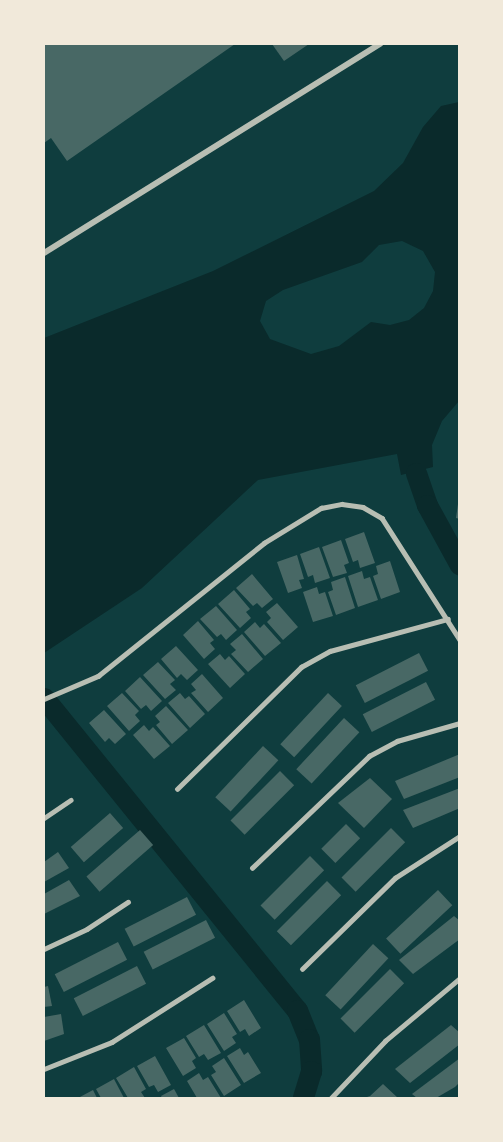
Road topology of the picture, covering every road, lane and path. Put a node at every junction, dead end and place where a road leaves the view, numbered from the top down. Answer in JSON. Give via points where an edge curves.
{"nodes":[{"id":1,"x":380,"y":44,"type":"edge"},
{"id":2,"x":44,"y":244,"type":"edge"},
{"id":3,"x":45,"y":252,"type":"edge"},
{"id":4,"x":448,"y":619,"type":"junction"},
{"id":5,"x":459,"y":640,"type":"edge"},
{"id":6,"x":44,"y":699,"type":"edge"},
{"id":7,"x":459,"y":723,"type":"edge"},
{"id":8,"x":177,"y":789,"type":"dead end"},
{"id":9,"x":71,"y":800,"type":"dead end"},
{"id":10,"x":44,"y":818,"type":"edge"},
{"id":11,"x":459,"y":836,"type":"edge"},
{"id":12,"x":252,"y":868,"type":"dead end"},
{"id":13,"x":128,"y":902,"type":"dead end"},
{"id":14,"x":44,"y":949,"type":"edge"},
{"id":15,"x":302,"y":969,"type":"dead end"},
{"id":16,"x":212,"y":978,"type":"dead end"},
{"id":17,"x":459,"y":978,"type":"edge"},
{"id":18,"x":44,"y":1069,"type":"edge"},
{"id":19,"x":332,"y":1098,"type":"edge"}],
"edges":[{"from":1,"to":3,"type":"street"},
{"from":2,"to":3,"type":"lane"},
{"from":4,"to":5,"type":"lane"},
{"from":4,"to":6,"type":"lane","via":[[382,518],[363,507],[342,504],[321,508],[264,543],[98,675]]},
{"from":4,"to":8,"type":"lane","via":[[330,651],[301,667]]},
{"from":7,"to":12,"type":"lane","via":[[397,741],[369,756]]},
{"from":9,"to":10,"type":"lane"},
{"from":11,"to":15,"type":"lane","via":[[395,878]]},
{"from":13,"to":14,"type":"lane","via":[[87,929]]},
{"from":16,"to":18,"type":"lane","via":[[112,1042]]},
{"from":17,"to":19,"type":"lane","via":[[386,1041]]}]}
